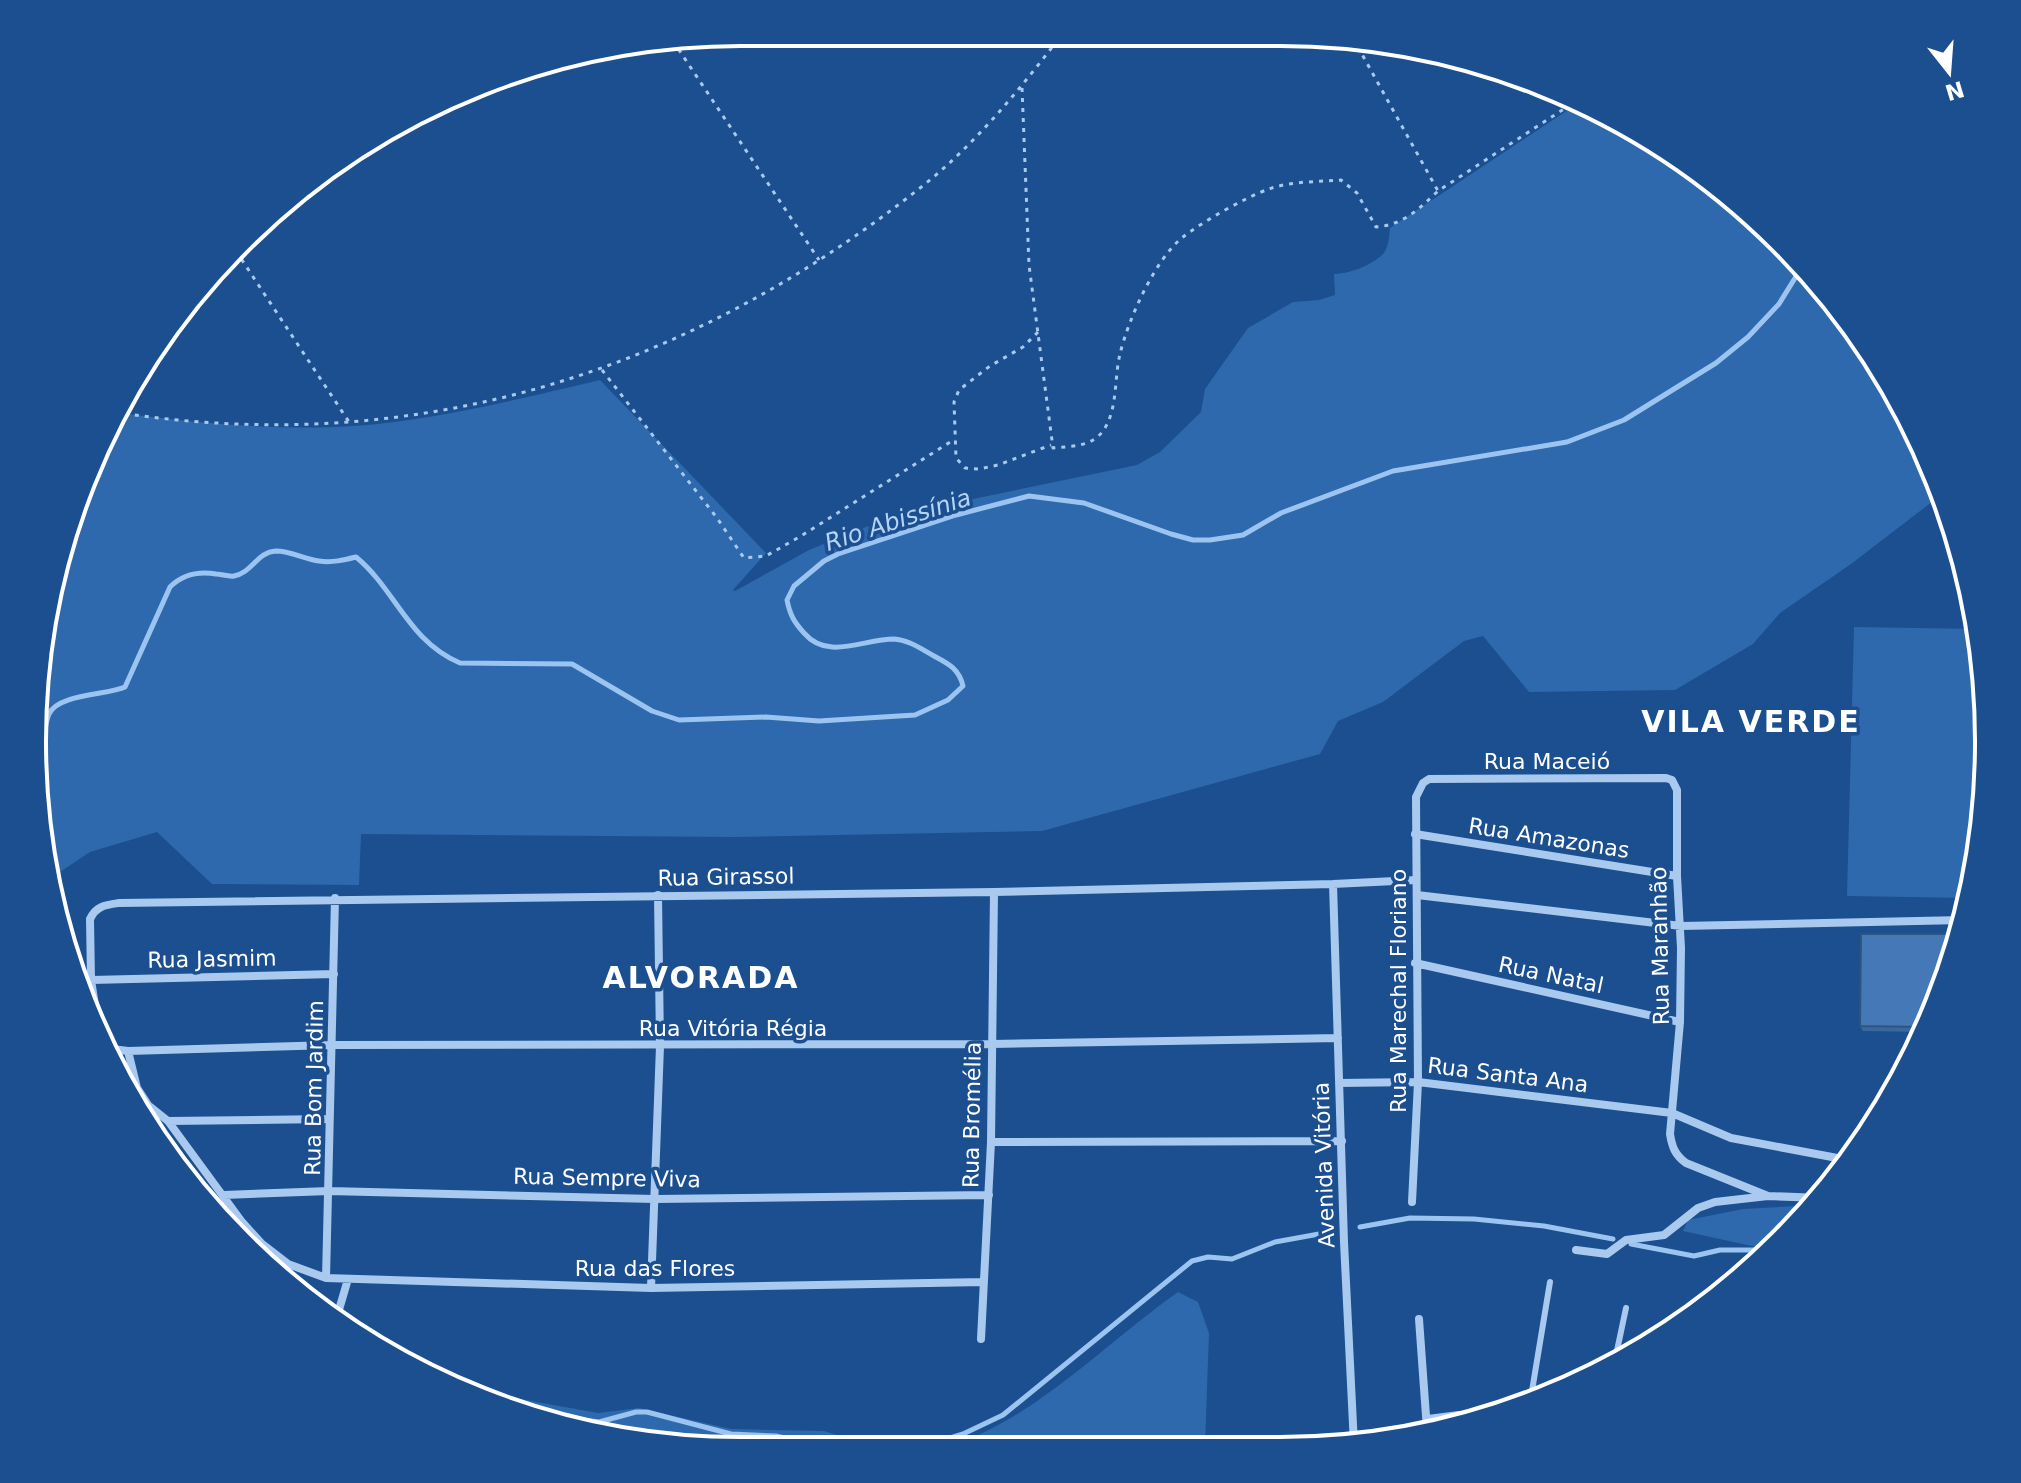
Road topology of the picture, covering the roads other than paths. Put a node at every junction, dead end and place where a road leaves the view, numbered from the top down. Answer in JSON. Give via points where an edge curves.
{"nodes":[{"id":1,"x":1672,"y":780,"type":"joint"},
{"id":2,"x":1423,"y":783,"type":"joint"},
{"id":3,"x":1415,"y":834,"type":"junction"},
{"id":4,"x":1677,"y":876,"type":"junction"},
{"id":5,"x":1416,"y":880,"type":"junction"},
{"id":6,"x":1333,"y":884,"type":"junction"},
{"id":7,"x":994,"y":892,"type":"junction"},
{"id":8,"x":658,"y":895,"type":"junction"},
{"id":9,"x":1417,"y":895,"type":"junction"},
{"id":10,"x":335,"y":898,"type":"junction"},
{"id":11,"x":1951,"y":920,"type":"edge"},
{"id":12,"x":1681,"y":926,"type":"junction"},
{"id":13,"x":1415,"y":963,"type":"junction"},
{"id":14,"x":334,"y":974,"type":"junction"},
{"id":15,"x":91,"y":980,"type":"junction"},
{"id":16,"x":93,"y":992,"type":"edge"},
{"id":17,"x":1680,"y":1022,"type":"junction"},
{"id":18,"x":1338,"y":1038,"type":"junction"},
{"id":19,"x":992,"y":1044,"type":"junction"},
{"id":20,"x":333,"y":1045,"type":"junction"},
{"id":21,"x":660,"y":1046,"type":"junction"},
{"id":22,"x":118,"y":1050,"type":"edge"},
{"id":23,"x":128,"y":1051,"type":"junction"},
{"id":24,"x":1418,"y":1082,"type":"junction"},
{"id":25,"x":136,"y":1083,"type":"edge"},
{"id":26,"x":1339,"y":1083,"type":"junction"},
{"id":27,"x":150,"y":1106,"type":"edge"},
{"id":28,"x":1672,"y":1113,"type":"junction"},
{"id":29,"x":329,"y":1119,"type":"junction"},
{"id":30,"x":168,"y":1121,"type":"junction"},
{"id":31,"x":1342,"y":1141,"type":"junction"},
{"id":32,"x":991,"y":1142,"type":"junction"},
{"id":33,"x":1836,"y":1158,"type":"edge"},
{"id":34,"x":329,"y":1191,"type":"junction"},
{"id":35,"x":224,"y":1195,"type":"junction"},
{"id":36,"x":989,"y":1195,"type":"junction"},
{"id":37,"x":1768,"y":1196,"type":"junction"},
{"id":38,"x":1804,"y":1197,"type":"edge"},
{"id":39,"x":655,"y":1199,"type":"junction"},
{"id":40,"x":1412,"y":1202,"type":"dead end"},
{"id":41,"x":1576,"y":1250,"type":"dead end"},
{"id":42,"x":326,"y":1278,"type":"junction"},
{"id":43,"x":348,"y":1279,"type":"junction"},
{"id":44,"x":984,"y":1282,"type":"junction"},
{"id":45,"x":1550,"y":1282,"type":"dead end"},
{"id":46,"x":651,"y":1288,"type":"junction"},
{"id":47,"x":1626,"y":1308,"type":"dead end"},
{"id":48,"x":339,"y":1309,"type":"edge"},
{"id":49,"x":1419,"y":1319,"type":"dead end"},
{"id":50,"x":981,"y":1339,"type":"dead end"},
{"id":51,"x":1617,"y":1349,"type":"edge"},
{"id":52,"x":1532,"y":1389,"type":"edge"},
{"id":53,"x":1444,"y":1417,"type":"edge"},
{"id":54,"x":1428,"y":1419,"type":"joint"},
{"id":55,"x":1354,"y":1433,"type":"edge"}],
"edges":[{"from":1,"to":2,"type":"street","name":"Rua Maceió"},
{"from":1,"to":4,"type":"street","name":"Rua Maranhão","via":[[1677,790]]},
{"from":2,"to":3,"type":"street","name":"Rua Marechal Floriano","via":[[1416,797]]},
{"from":3,"to":4,"type":"street","name":"Rua Amazonas"},
{"from":3,"to":5,"type":"street","name":"Rua Marechal Floriano"},
{"from":4,"to":12,"type":"street","name":"Rua Maranhão"},
{"from":5,"to":6,"type":"street","name":"Rua Girassol"},
{"from":5,"to":9,"type":"street","name":"Rua Marechal Floriano"},
{"from":6,"to":7,"type":"street","name":"Rua Girassol"},
{"from":6,"to":18,"type":"street","name":"Avenida Vitória"},
{"from":7,"to":8,"type":"street","name":"Rua Girassol"},
{"from":7,"to":19,"type":"street","name":"Rua Bromélia"},
{"from":8,"to":10,"type":"street","name":"Rua Girassol"},
{"from":8,"to":21,"type":"street"},
{"from":9,"to":12,"type":"street"},
{"from":9,"to":13,"type":"street","name":"Rua Marechal Floriano"},
{"from":10,"to":14,"type":"street","name":"Rua Bom Jardim"},
{"from":10,"to":15,"type":"street","name":"Rua Girassol","via":[[103,905],[90,919]]},
{"from":11,"to":12,"type":"street"},
{"from":12,"to":17,"type":"street","name":"Rua Maranhão"},
{"from":13,"to":17,"type":"street","name":"Rua Natal"},
{"from":13,"to":24,"type":"street","name":"Rua Marechal Floriano"},
{"from":14,"to":15,"type":"street","name":"Rua Jasmim"},
{"from":14,"to":20,"type":"street","name":"Rua Bom Jardim"},
{"from":15,"to":16,"type":"street"},
{"from":17,"to":28,"type":"street","name":"Rua Maranhão"},
{"from":18,"to":19,"type":"street","name":"Rua Vitória Régia"},
{"from":18,"to":26,"type":"street","name":"Avenida Vitória"},
{"from":19,"to":21,"type":"street","name":"Rua Vitória Régia"},
{"from":19,"to":32,"type":"street","name":"Rua Bromélia"},
{"from":20,"to":21,"type":"street","name":"Rua Vitória Régia"},
{"from":20,"to":23,"type":"street","name":"Rua Vitória Régia"},
{"from":20,"to":29,"type":"street","name":"Rua Bom Jardim"},
{"from":21,"to":39,"type":"street"},
{"from":22,"to":23,"type":"street"},
{"from":23,"to":25,"type":"street","name":"Rua das Flores"},
{"from":24,"to":26,"type":"street","name":"Rua Santa Ana"},
{"from":24,"to":28,"type":"street","name":"Rua Santa Ana"},
{"from":24,"to":40,"type":"street","name":"Rua Marechal Floriano"},
{"from":26,"to":31,"type":"street","name":"Avenida Vitória"},
{"from":27,"to":30,"type":"street","name":"Rua das Flores"},
{"from":28,"to":33,"type":"street","name":"Rua Santa Ana","via":[[1731,1138]]},
{"from":28,"to":37,"type":"street","name":"Rua Maranhão","via":[[1670,1134],[1677,1157]]},
{"from":29,"to":30,"type":"street"},
{"from":29,"to":34,"type":"street","name":"Rua Bom Jardim"},
{"from":30,"to":35,"type":"street","name":"Rua das Flores"},
{"from":31,"to":32,"type":"street"},
{"from":31,"to":55,"type":"street","name":"Avenida Vitória"},
{"from":32,"to":36,"type":"street","name":"Rua Bromélia"},
{"from":34,"to":35,"type":"street","name":"Rua Sempre Viva"},
{"from":34,"to":39,"type":"street","name":"Rua Sempre Viva"},
{"from":34,"to":42,"type":"street","name":"Rua Bom Jardim"},
{"from":35,"to":42,"type":"street","name":"Rua das Flores","via":[[262,1244],[288,1264]]},
{"from":36,"to":39,"type":"street","name":"Rua Sempre Viva"},
{"from":36,"to":44,"type":"street","name":"Rua Bromélia"},
{"from":37,"to":38,"type":"street"},
{"from":37,"to":41,"type":"street","via":[[1698,1208],[1664,1235],[1626,1240],[1607,1254]]},
{"from":39,"to":46,"type":"street"},
{"from":42,"to":43,"type":"street","name":"Rua das Flores"},
{"from":43,"to":46,"type":"street","name":"Rua das Flores"},
{"from":43,"to":48,"type":"street"},
{"from":44,"to":46,"type":"street","name":"Rua das Flores"},
{"from":44,"to":50,"type":"street","name":"Rua Bromélia"},
{"from":45,"to":52,"type":"lane"},
{"from":47,"to":51,"type":"lane"},
{"from":49,"to":54,"type":"street"},
{"from":53,"to":54,"type":"street"}]}
